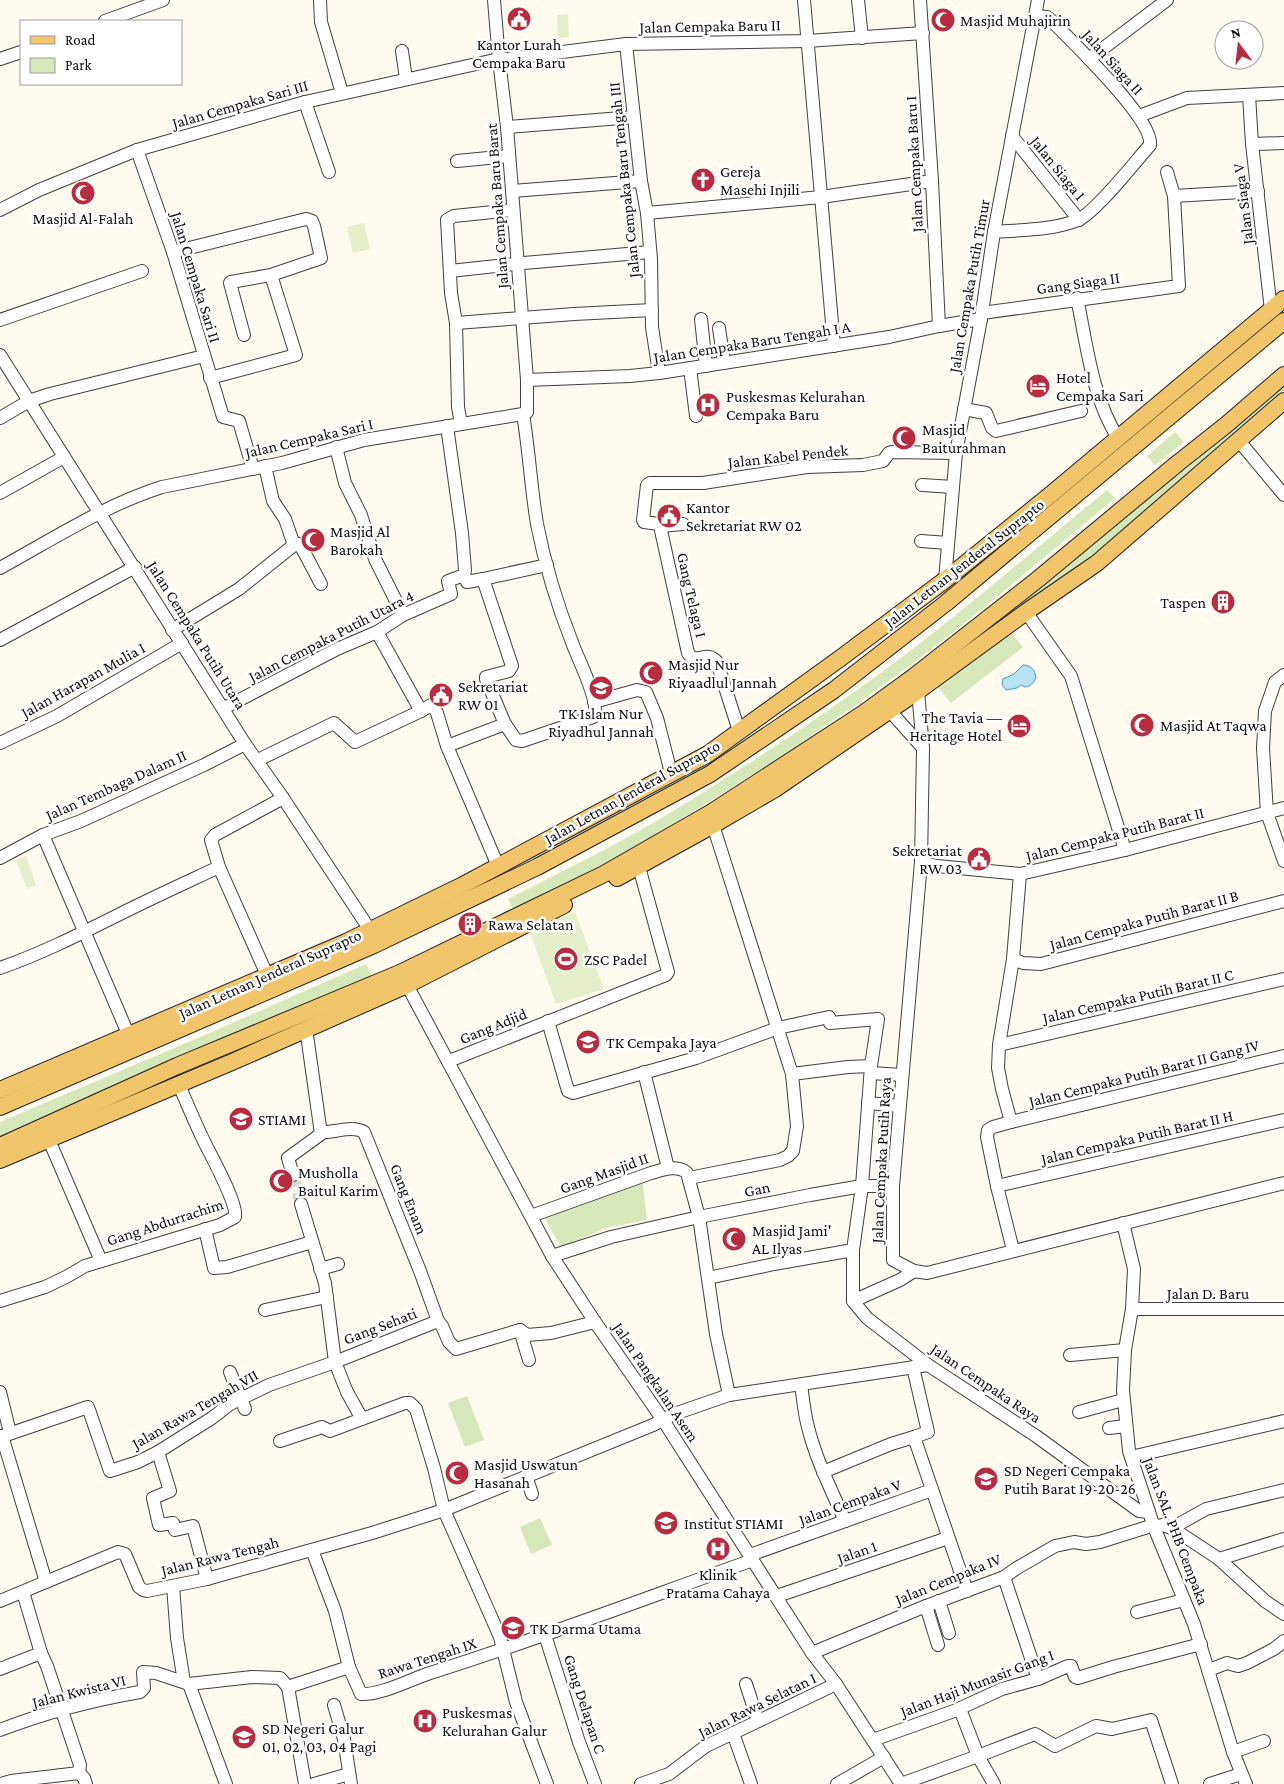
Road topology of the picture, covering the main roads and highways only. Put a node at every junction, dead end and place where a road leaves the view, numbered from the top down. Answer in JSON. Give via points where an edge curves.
{"nodes":[{"id":1,"x":1284,"y":299,"type":"edge"},
{"id":2,"x":1284,"y":321,"type":"edge"},
{"id":3,"x":1193,"y":375,"type":"junction"},
{"id":4,"x":1284,"y":375,"type":"edge"},
{"id":5,"x":1195,"y":396,"type":"junction"},
{"id":6,"x":1284,"y":401,"type":"edge"},
{"id":7,"x":842,"y":657,"type":"junction"},
{"id":8,"x":872,"y":661,"type":"junction"},
{"id":9,"x":804,"y":754,"type":"junction"},
{"id":10,"x":821,"y":758,"type":"junction"},
{"id":11,"x":463,"y":885,"type":"junction"},
{"id":12,"x":462,"y":904,"type":"junction"},
{"id":13,"x":516,"y":922,"type":"junction"},
{"id":14,"x":0,"y":1090,"type":"edge"},
{"id":15,"x":0,"y":1106,"type":"edge"},
{"id":16,"x":0,"y":1146,"type":"edge"},
{"id":17,"x":0,"y":1160,"type":"edge"}],
"edges":[{"from":1,"to":3,"type":"main road","name":"Jalan Letnan Jenderal Suprapto"},
{"from":2,"to":5,"type":"main road","name":"Jalan Letnan Jenderal Suprapto"},
{"from":3,"to":5,"type":"main road"},
{"from":3,"to":7,"type":"main road","name":"Jalan Letnan Jenderal Suprapto","via":[[945,580]]},
{"from":4,"to":9,"type":"main road","via":[[1037,580],[912,678]]},
{"from":5,"to":8,"type":"main road","name":"Jalan Letnan Jenderal Suprapto"},
{"from":6,"to":10,"type":"main road","via":[[1097,563]]},
{"from":7,"to":8,"type":"main road"},
{"from":7,"to":11,"type":"main road","name":"Jalan Letnan Jenderal Suprapto","via":[[708,754]]},
{"from":8,"to":12,"type":"main road","name":"Jalan Letnan Jenderal Suprapto","via":[[710,774]]},
{"from":9,"to":10,"type":"main road"},
{"from":9,"to":13,"type":"main road","via":[[712,812]]},
{"from":10,"to":13,"type":"main road","via":[[639,867]]},
{"from":11,"to":12,"type":"main road"},
{"from":11,"to":14,"type":"main road","name":"Jalan Letnan Jenderal Suprapto","via":[[370,930]]},
{"from":12,"to":15,"type":"main road","name":"Jalan Letnan Jenderal Suprapto"},
{"from":13,"to":16,"type":"main road","via":[[178,1066]]},
{"from":13,"to":17,"type":"main road","via":[[407,985]]}]}
